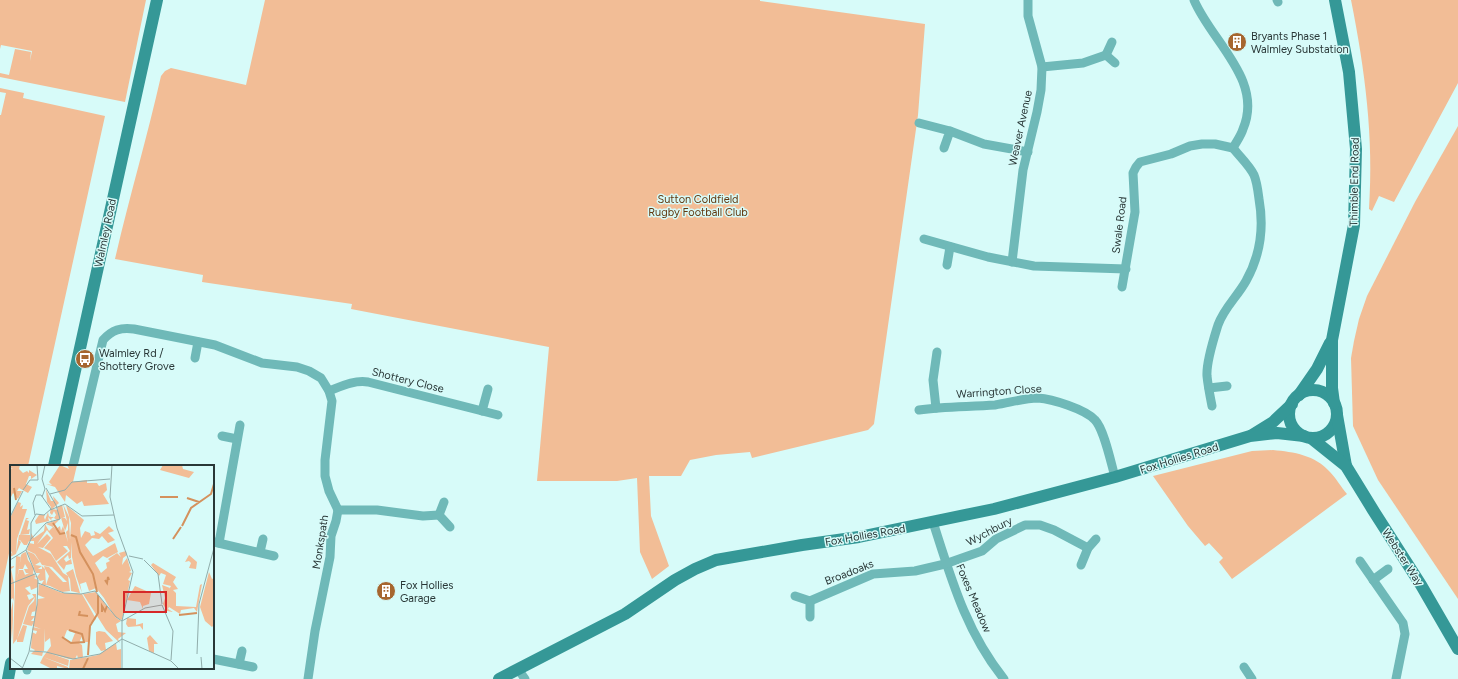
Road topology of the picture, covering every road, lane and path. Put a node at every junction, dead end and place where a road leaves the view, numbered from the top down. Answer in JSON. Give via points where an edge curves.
{"nodes":[{"id":1,"x":157,"y":0,"type":"edge"},
{"id":2,"x":1028,"y":0,"type":"edge"},
{"id":3,"x":1194,"y":0,"type":"edge"},
{"id":4,"x":1335,"y":0,"type":"edge"},
{"id":5,"x":1112,"y":42,"type":"dead end"},
{"id":6,"x":1106,"y":55,"type":"junction"},
{"id":7,"x":1115,"y":63,"type":"dead end"},
{"id":8,"x":1042,"y":67,"type":"junction"},
{"id":9,"x":920,"y":123,"type":"dead end"},
{"id":10,"x":950,"y":131,"type":"junction"},
{"id":11,"x":944,"y":148,"type":"dead end"},
{"id":12,"x":1233,"y":148,"type":"junction"},
{"id":13,"x":1028,"y":152,"type":"junction"},
{"id":14,"x":924,"y":239,"type":"dead end"},
{"id":15,"x":950,"y":247,"type":"junction"},
{"id":16,"x":1012,"y":262,"type":"junction"},
{"id":17,"x":947,"y":265,"type":"dead end"},
{"id":18,"x":1126,"y":270,"type":"junction"},
{"id":19,"x":1122,"y":287,"type":"dead end"},
{"id":20,"x":1332,"y":340,"type":"junction"},
{"id":21,"x":198,"y":342,"type":"junction"},
{"id":22,"x":937,"y":352,"type":"dead end"},
{"id":23,"x":195,"y":358,"type":"dead end"},
{"id":24,"x":1228,"y":386,"type":"dead end"},
{"id":25,"x":1209,"y":388,"type":"junction"},
{"id":26,"x":488,"y":389,"type":"dead end"},
{"id":27,"x":329,"y":391,"type":"junction"},
{"id":28,"x":1296,"y":399,"type":"junction"},
{"id":29,"x":1212,"y":406,"type":"dead end"},
{"id":30,"x":936,"y":408,"type":"junction"},
{"id":31,"x":1336,"y":408,"type":"junction"},
{"id":32,"x":482,"y":410,"type":"junction"},
{"id":33,"x":919,"y":410,"type":"dead end"},
{"id":34,"x":498,"y":415,"type":"dead end"},
{"id":35,"x":240,"y":425,"type":"dead end"},
{"id":36,"x":222,"y":436,"type":"dead end"},
{"id":37,"x":1250,"y":436,"type":"junction"},
{"id":38,"x":1307,"y":437,"type":"junction"},
{"id":39,"x":237,"y":439,"type":"junction"},
{"id":40,"x":54,"y":465,"type":"edge"},
{"id":41,"x":73,"y":465,"type":"edge"},
{"id":42,"x":1346,"y":466,"type":"junction"},
{"id":43,"x":1115,"y":477,"type":"junction"},
{"id":44,"x":444,"y":502,"type":"dead end"},
{"id":45,"x":338,"y":510,"type":"junction"},
{"id":46,"x":439,"y":515,"type":"junction"},
{"id":47,"x":933,"y":522,"type":"junction"},
{"id":48,"x":450,"y":527,"type":"dead end"},
{"id":49,"x":263,"y":539,"type":"dead end"},
{"id":50,"x":1096,"y":539,"type":"dead end"},
{"id":51,"x":216,"y":542,"type":"edge"},
{"id":52,"x":1088,"y":548,"type":"junction"},
{"id":53,"x":260,"y":552,"type":"junction"},
{"id":54,"x":274,"y":556,"type":"dead end"},
{"id":55,"x":1360,"y":561,"type":"dead end"},
{"id":56,"x":945,"y":564,"type":"junction"},
{"id":57,"x":1081,"y":565,"type":"dead end"},
{"id":58,"x":1388,"y":569,"type":"dead end"},
{"id":59,"x":1373,"y":580,"type":"junction"},
{"id":60,"x":796,"y":596,"type":"dead end"},
{"id":61,"x":810,"y":601,"type":"junction"},
{"id":62,"x":810,"y":618,"type":"dead end"},
{"id":63,"x":1458,"y":649,"type":"edge"},
{"id":64,"x":242,"y":651,"type":"dead end"},
{"id":65,"x":214,"y":659,"type":"edge"},
{"id":66,"x":240,"y":664,"type":"junction"},
{"id":67,"x":254,"y":667,"type":"dead end"},
{"id":68,"x":1244,"y":667,"type":"dead end"},
{"id":69,"x":10,"y":668,"type":"edge"},
{"id":70,"x":521,"y":674,"type":"edge"},
{"id":71,"x":999,"y":678,"type":"edge"},
{"id":72,"x":8,"y":679,"type":"edge"},
{"id":73,"x":308,"y":679,"type":"edge"},
{"id":74,"x":499,"y":679,"type":"edge"},
{"id":75,"x":1252,"y":679,"type":"edge"},
{"id":76,"x":1396,"y":679,"type":"edge"}],
"edges":[{"from":1,"to":40,"type":"street","name":"Walmley Road"},
{"from":2,"to":8,"type":"street","name":"Weaver Avenue","via":[[1028,16]]},
{"from":3,"to":12,"type":"street","via":[[1200,14],[1232,60],[1247,92],[1244,129]]},
{"from":4,"to":20,"type":"street","name":"Thimble End Road","via":[[1349,72],[1356,149],[1354,225]]},
{"from":5,"to":6,"type":"street"},
{"from":6,"to":7,"type":"street"},
{"from":6,"to":8,"type":"street","via":[[1083,63]]},
{"from":8,"to":13,"type":"street","name":"Weaver Avenue","via":[[1041,90]]},
{"from":9,"to":10,"type":"street"},
{"from":10,"to":11,"type":"street"},
{"from":10,"to":13,"type":"street","via":[[984,144]]},
{"from":12,"to":18,"type":"street","name":"Swale Road","via":[[1202,144],[1140,162],[1133,173],[1135,212]]},
{"from":12,"to":25,"type":"street","via":[[1256,180],[1262,222],[1255,262],[1218,325],[1207,366]]},
{"from":13,"to":16,"type":"street","name":"Weaver Avenue","via":[[1023,170]]},
{"from":14,"to":15,"type":"street","name":"Swale Road"},
{"from":15,"to":16,"type":"street","name":"Swale Road"},
{"from":15,"to":17,"type":"street"},
{"from":16,"to":18,"type":"street","name":"Swale Road","via":[[1034,266]]},
{"from":18,"to":19,"type":"street","name":"Swale Road"},
{"from":20,"to":28,"type":"street","name":"Thimble End Road","via":[[1317,369]]},
{"from":20,"to":31,"type":"street","name":"Thimble End Road","via":[[1332,388]]},
{"from":21,"to":23,"type":"street"},
{"from":21,"to":27,"type":"street","via":[[225,348],[262,363],[310,371],[320,378]]},
{"from":21,"to":41,"type":"street","via":[[125,328],[108,335],[103,340]]},
{"from":22,"to":30,"type":"street","via":[[933,380]]},
{"from":24,"to":25,"type":"street"},
{"from":25,"to":29,"type":"street"},
{"from":26,"to":32,"type":"street"},
{"from":27,"to":32,"type":"street","name":"Shottery Close","via":[[361,381]]},
{"from":27,"to":45,"type":"street","via":[[332,409],[325,476]]},
{"from":28,"to":31,"type":"street","via":[[1306,392],[1317,391],[1327,395]]},
{"from":28,"to":37,"type":"street","name":"Fox Hollies Road","via":[[1273,422]]},
{"from":28,"to":38,"type":"street","via":[[1290,412],[1291,422],[1296,430]]},
{"from":30,"to":33,"type":"street","name":"Warrington Close"},
{"from":30,"to":43,"type":"street","name":"Warrington Close","via":[[995,405],[1037,398],[1067,406],[1087,414],[1100,427]]},
{"from":31,"to":38,"type":"street","via":[[1334,425],[1327,434],[1318,438]]},
{"from":31,"to":42,"type":"street","name":"Webster Way"},
{"from":32,"to":34,"type":"street","name":"Shottery Close"},
{"from":35,"to":39,"type":"street"},
{"from":36,"to":39,"type":"street"},
{"from":37,"to":38,"type":"street","name":"Fox Hollies Road","via":[[1277,433]]},
{"from":37,"to":43,"type":"street","name":"Fox Hollies Road"},
{"from":38,"to":42,"type":"street","name":"Webster Way"},
{"from":39,"to":51,"type":"street"},
{"from":42,"to":63,"type":"street","name":"Webster Way"},
{"from":43,"to":47,"type":"street","name":"Fox Hollies Road","via":[[994,509]]},
{"from":44,"to":46,"type":"street"},
{"from":45,"to":46,"type":"street","name":"Monkspath"},
{"from":45,"to":73,"type":"street","name":"Monkspath","via":[[331,536],[330,558]]},
{"from":46,"to":48,"type":"street"},
{"from":47,"to":56,"type":"street","name":"Foxes Meadow"},
{"from":47,"to":70,"type":"street","name":"Fox Hollies Road","via":[[860,537],[716,560],[675,580],[625,614]]},
{"from":49,"to":53,"type":"street"},
{"from":50,"to":52,"type":"street"},
{"from":51,"to":53,"type":"street"},
{"from":52,"to":56,"type":"street","name":"Wychbury","via":[[1054,530],[1040,525],[1025,525],[996,539],[982,551]]},
{"from":52,"to":57,"type":"street"},
{"from":53,"to":54,"type":"street"},
{"from":55,"to":59,"type":"street"},
{"from":56,"to":61,"type":"street","name":"Broadoaks","via":[[915,571],[873,574]]},
{"from":56,"to":71,"type":"street","name":"Foxes Meadow","via":[[967,619]]},
{"from":58,"to":59,"type":"street"},
{"from":59,"to":76,"type":"street","via":[[1403,623],[1405,634]]},
{"from":60,"to":61,"type":"street"},
{"from":61,"to":62,"type":"street"},
{"from":64,"to":66,"type":"street"},
{"from":65,"to":66,"type":"street"},
{"from":66,"to":67,"type":"street"},
{"from":68,"to":75,"type":"street"},
{"from":69,"to":72,"type":"street"},
{"from":70,"to":74,"type":"street","name":"Fox Hollies Road"}]}
